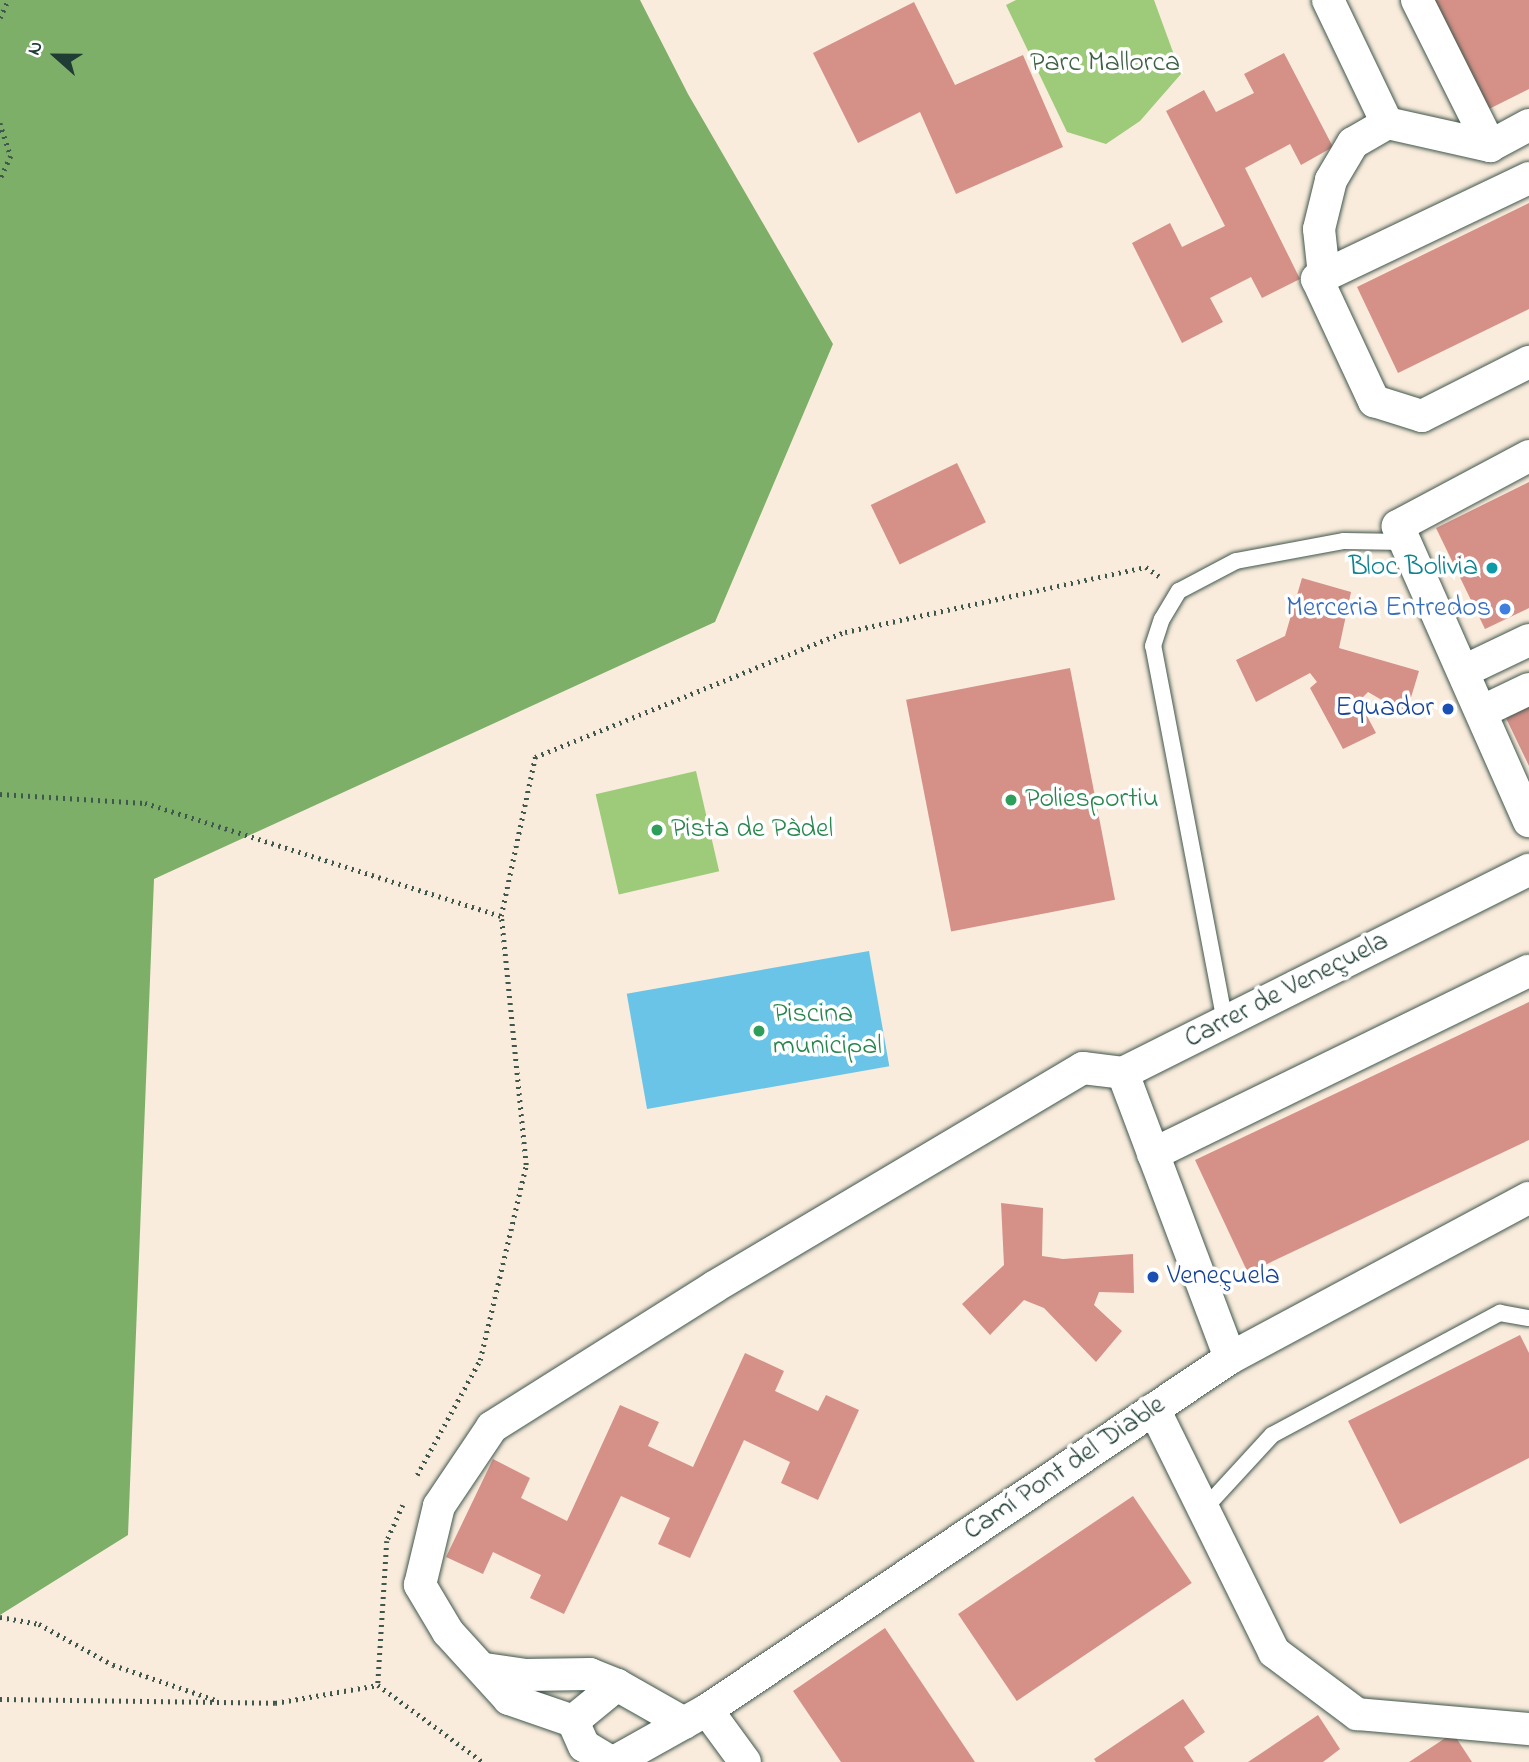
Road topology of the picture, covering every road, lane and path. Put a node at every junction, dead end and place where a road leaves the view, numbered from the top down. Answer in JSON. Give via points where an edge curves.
{"nodes":[{"id":1,"x":8,"y":0,"type":"edge"},
{"id":2,"x":1328,"y":0,"type":"edge"},
{"id":3,"x":1417,"y":0,"type":"edge"},
{"id":4,"x":0,"y":18,"type":"edge"},
{"id":5,"x":0,"y":122,"type":"edge"},
{"id":6,"x":1387,"y":124,"type":"junction"},
{"id":7,"x":1529,"y":125,"type":"edge"},
{"id":8,"x":1490,"y":146,"type":"junction"},
{"id":9,"x":1529,"y":178,"type":"edge"},
{"id":10,"x":0,"y":180,"type":"edge"},
{"id":11,"x":1324,"y":275,"type":"junction"},
{"id":12,"x":1529,"y":362,"type":"edge"},
{"id":13,"x":1529,"y":456,"type":"edge"},
{"id":14,"x":1402,"y":534,"type":"junction"},
{"id":15,"x":1180,"y":591,"type":"junction"},
{"id":16,"x":1529,"y":640,"type":"edge"},
{"id":17,"x":1464,"y":671,"type":"junction"},
{"id":18,"x":1529,"y":690,"type":"edge"},
{"id":19,"x":1483,"y":711,"type":"junction"},
{"id":20,"x":0,"y":794,"type":"edge"},
{"id":21,"x":1529,"y":821,"type":"edge"},
{"id":22,"x":1529,"y":870,"type":"edge"},
{"id":23,"x":501,"y":916,"type":"junction"},
{"id":24,"x":1529,"y":971,"type":"edge"},
{"id":25,"x":1225,"y":1022,"type":"junction"},
{"id":26,"x":1123,"y":1073,"type":"junction"},
{"id":27,"x":1153,"y":1154,"type":"junction"},
{"id":28,"x":1529,"y":1198,"type":"edge"},
{"id":29,"x":1529,"y":1318,"type":"edge"},
{"id":30,"x":1230,"y":1358,"type":"junction"},
{"id":31,"x":1154,"y":1409,"type":"junction"},
{"id":32,"x":414,"y":1482,"type":"dead end"},
{"id":33,"x":409,"y":1494,"type":"dead end"},
{"id":34,"x":1204,"y":1509,"type":"junction"},
{"id":35,"x":0,"y":1617,"type":"edge"},
{"id":36,"x":485,"y":1670,"type":"junction"},
{"id":37,"x":378,"y":1685,"type":"junction"},
{"id":38,"x":617,"y":1685,"type":"junction"},
{"id":39,"x":0,"y":1699,"type":"edge"},
{"id":40,"x":222,"y":1702,"type":"junction"},
{"id":41,"x":696,"y":1717,"type":"junction"},
{"id":42,"x":573,"y":1721,"type":"junction"},
{"id":43,"x":1529,"y":1729,"type":"edge"},
{"id":44,"x":483,"y":1762,"type":"edge"},
{"id":45,"x":612,"y":1762,"type":"edge"},
{"id":46,"x":745,"y":1762,"type":"edge"}],
"edges":[{"from":1,"to":4,"type":"path"},
{"from":2,"to":6,"type":"street"},
{"from":3,"to":8,"type":"street"},
{"from":5,"to":10,"type":"path","via":[[11,156]]},
{"from":6,"to":8,"type":"street"},
{"from":6,"to":11,"type":"street","via":[[1353,143],[1331,180],[1319,229]]},
{"from":7,"to":8,"type":"street"},
{"from":9,"to":11,"type":"street"},
{"from":11,"to":12,"type":"street","via":[[1317,279],[1374,401],[1422,416]]},
{"from":13,"to":14,"type":"street"},
{"from":14,"to":15,"type":"lane","via":[[1236,561]]},
{"from":14,"to":17,"type":"street"},
{"from":15,"to":23,"type":"path","via":[[1146,567],[845,632],[535,757]]},
{"from":15,"to":25,"type":"lane","via":[[1153,646]]},
{"from":16,"to":17,"type":"street"},
{"from":17,"to":19,"type":"street"},
{"from":18,"to":19,"type":"street"},
{"from":19,"to":21,"type":"street"},
{"from":20,"to":23,"type":"path","via":[[145,803]]},
{"from":22,"to":25,"type":"street","name":"Carrer de Veneçuela"},
{"from":23,"to":32,"type":"path","via":[[526,1166],[480,1360]]},
{"from":24,"to":27,"type":"street"},
{"from":25,"to":26,"type":"street","name":"Carrer de Veneçuela"},
{"from":26,"to":27,"type":"street"},
{"from":26,"to":36,"type":"street","via":[[1083,1068],[714,1287],[492,1427],[439,1506],[420,1585],[448,1632]]},
{"from":27,"to":30,"type":"street"},
{"from":28,"to":30,"type":"street","name":"Camí Pont del Diable"},
{"from":29,"to":34,"type":"lane","via":[[1500,1313],[1272,1436]]},
{"from":30,"to":31,"type":"street","name":"Camí Pont del Diable"},
{"from":31,"to":34,"type":"street"},
{"from":31,"to":41,"type":"street","name":"Camí Pont del Diable"},
{"from":33,"to":37,"type":"path","via":[[387,1541]]},
{"from":34,"to":43,"type":"street","via":[[1274,1652],[1357,1714]]},
{"from":35,"to":40,"type":"path","via":[[39,1624],[113,1665]]},
{"from":36,"to":38,"type":"street","via":[[590,1674]]},
{"from":36,"to":42,"type":"street","via":[[509,1699]]},
{"from":37,"to":40,"type":"path","via":[[275,1703]]},
{"from":37,"to":44,"type":"path"},
{"from":38,"to":41,"type":"street"},
{"from":38,"to":42,"type":"street"},
{"from":39,"to":40,"type":"path"},
{"from":41,"to":45,"type":"street","name":"Camí Pont del Diable"},
{"from":41,"to":46,"type":"street"},
{"from":42,"to":45,"type":"street","via":[[584,1746]]}]}
